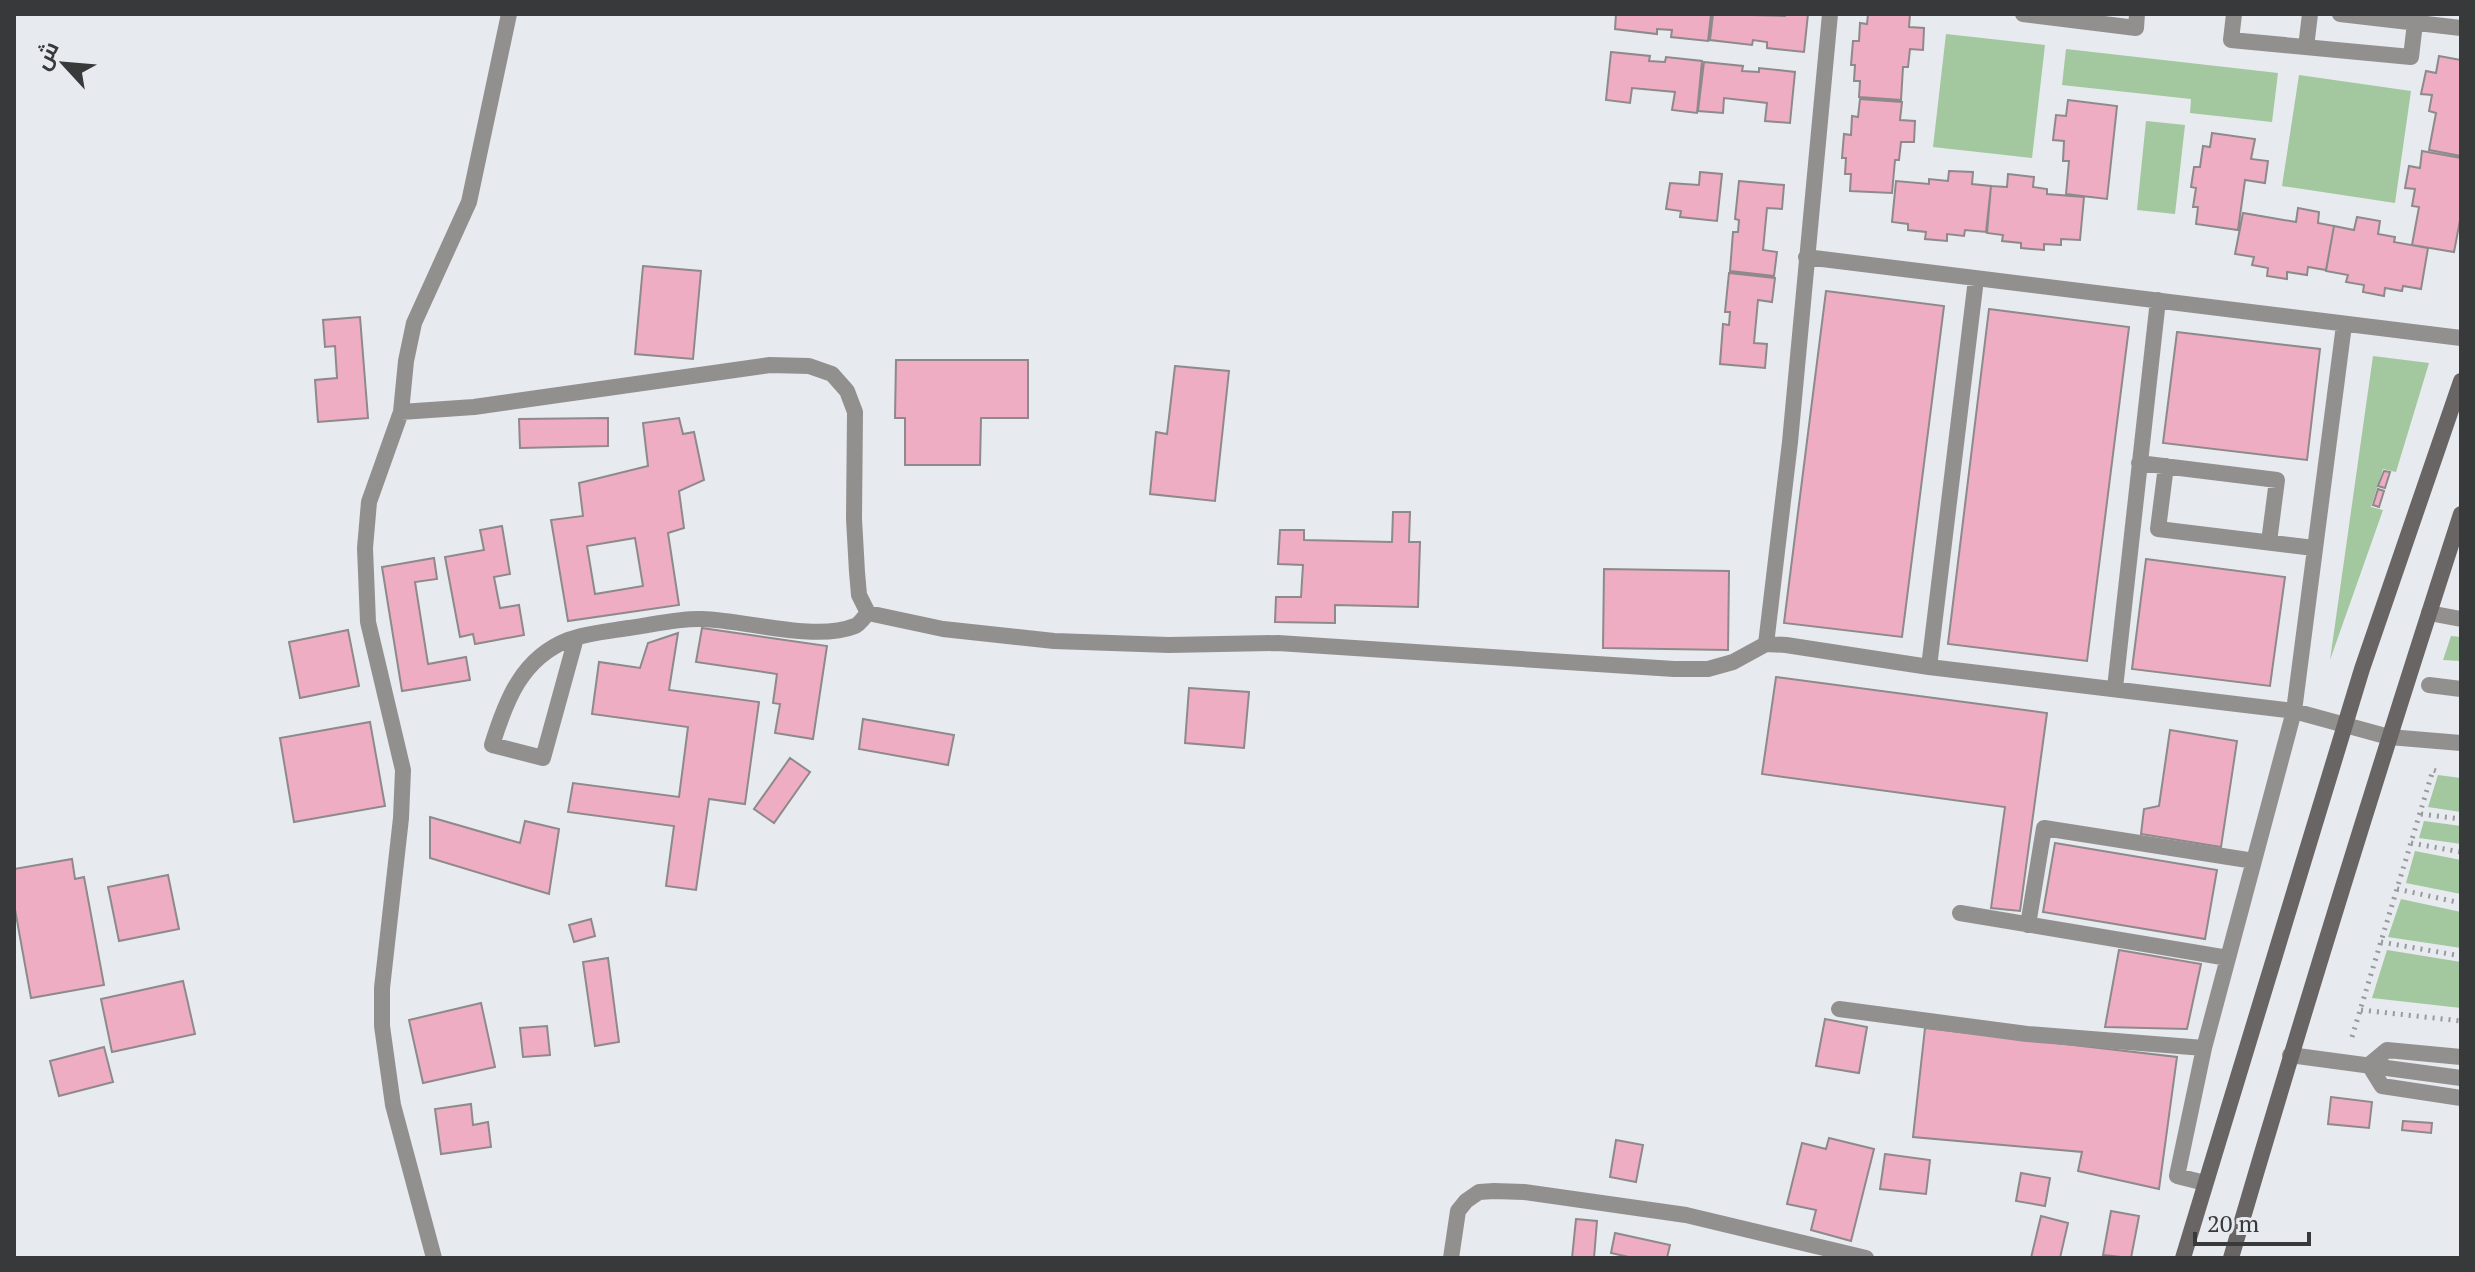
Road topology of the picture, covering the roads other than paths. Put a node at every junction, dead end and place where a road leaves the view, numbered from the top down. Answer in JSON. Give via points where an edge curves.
{"nodes":[{"id":1,"x":509,"y":14,"type":"edge"},
{"id":2,"x":1830,"y":14,"type":"edge"},
{"id":3,"x":2023,"y":14,"type":"edge"},
{"id":4,"x":2137,"y":14,"type":"edge"},
{"id":5,"x":2234,"y":14,"type":"edge"},
{"id":6,"x":2310,"y":14,"type":"edge"},
{"id":7,"x":2340,"y":14,"type":"edge"},
{"id":8,"x":2415,"y":23,"type":"junction"},
{"id":9,"x":2461,"y":28,"type":"edge"},
{"id":10,"x":2306,"y":47,"type":"junction"},
{"id":11,"x":1806,"y":257,"type":"junction"},
{"id":12,"x":1976,"y":279,"type":"junction"},
{"id":13,"x":2158,"y":300,"type":"junction"},
{"id":14,"x":2344,"y":325,"type":"junction"},
{"id":15,"x":2461,"y":338,"type":"edge"},
{"id":16,"x":2461,"y":381,"type":"edge"},
{"id":17,"x":401,"y":412,"type":"junction"},
{"id":18,"x":2139,"y":463,"type":"junction"},
{"id":19,"x":2166,"y":466,"type":"junction"},
{"id":20,"x":2461,"y":514,"type":"edge"},
{"id":21,"x":2269,"y":542,"type":"junction"},
{"id":22,"x":2314,"y":548,"type":"junction"},
{"id":23,"x":868,"y":613,"type":"junction"},
{"id":24,"x":2429,"y":613,"type":"junction"},
{"id":25,"x":2461,"y":619,"type":"edge"},
{"id":26,"x":576,"y":638,"type":"junction"},
{"id":27,"x":1766,"y":644,"type":"junction"},
{"id":28,"x":1929,"y":667,"type":"junction"},
{"id":29,"x":2429,"y":685,"type":"dead end"},
{"id":30,"x":2115,"y":688,"type":"junction"},
{"id":31,"x":2461,"y":689,"type":"edge"},
{"id":32,"x":2294,"y":711,"type":"junction"},
{"id":33,"x":2345,"y":727,"type":"junction"},
{"id":34,"x":2389,"y":737,"type":"junction"},
{"id":35,"x":2461,"y":743,"type":"edge"},
{"id":36,"x":2254,"y":861,"type":"junction"},
{"id":37,"x":1960,"y":913,"type":"dead end"},
{"id":38,"x":2028,"y":925,"type":"junction"},
{"id":39,"x":2228,"y":958,"type":"junction"},
{"id":40,"x":1839,"y":1009,"type":"dead end"},
{"id":41,"x":2204,"y":1048,"type":"junction"},
{"id":42,"x":2290,"y":1055,"type":"junction"},
{"id":43,"x":2461,"y":1057,"type":"edge"},
{"id":44,"x":2369,"y":1065,"type":"junction"},
{"id":45,"x":2461,"y":1078,"type":"edge"},
{"id":46,"x":2461,"y":1098,"type":"edge"},
{"id":47,"x":2205,"y":1183,"type":"junction"},
{"id":48,"x":434,"y":1258,"type":"edge"},
{"id":49,"x":1451,"y":1258,"type":"edge"},
{"id":50,"x":1866,"y":1258,"type":"edge"},
{"id":51,"x":2183,"y":1258,"type":"edge"},
{"id":52,"x":2231,"y":1258,"type":"edge"}],
"edges":[{"from":1,"to":17,"type":"street","via":[[469,202],[414,323]]},
{"from":2,"to":11,"type":"street"},
{"from":3,"to":4,"type":"street","via":[[2136,28]]},
{"from":5,"to":10,"type":"street","via":[[2231,40]]},
{"from":6,"to":10,"type":"street"},
{"from":7,"to":8,"type":"street"},
{"from":8,"to":9,"type":"street"},
{"from":8,"to":10,"type":"street","via":[[2411,57]]},
{"from":11,"to":12,"type":"street"},
{"from":11,"to":27,"type":"street"},
{"from":12,"to":13,"type":"street"},
{"from":12,"to":28,"type":"street"},
{"from":13,"to":14,"type":"street"},
{"from":13,"to":18,"type":"street"},
{"from":14,"to":15,"type":"street"},
{"from":14,"to":22,"type":"street"},
{"from":16,"to":33,"type":"street"},
{"from":17,"to":23,"type":"street","via":[[474,407],[770,365],[809,366],[832,374],[847,391],[855,412],[857,572],[859,595]]},
{"from":17,"to":48,"type":"street","via":[[369,502],[365,548],[368,622],[403,770],[382,1026],[393,1105]]},
{"from":18,"to":19,"type":"street"},
{"from":18,"to":30,"type":"street"},
{"from":19,"to":21,"type":"street","via":[[2277,480]]},
{"from":19,"to":21,"type":"street","via":[[2158,529]]},
{"from":20,"to":24,"type":"street"},
{"from":21,"to":22,"type":"street"},
{"from":22,"to":32,"type":"street"},
{"from":23,"to":26,"type":"street","via":[[857,625],[821,632],[701,619]]},
{"from":23,"to":27,"type":"street","via":[[943,629],[1054,641],[1278,643],[1674,669],[1708,669]]},
{"from":24,"to":25,"type":"street"},
{"from":24,"to":34,"type":"street"},
{"from":26,"to":26,"type":"street","via":[[535,659],[514,684],[492,745],[543,758]]},
{"from":27,"to":28,"type":"street"},
{"from":28,"to":30,"type":"street"},
{"from":29,"to":31,"type":"street"},
{"from":30,"to":32,"type":"street"},
{"from":32,"to":33,"type":"street"},
{"from":32,"to":36,"type":"street"},
{"from":33,"to":34,"type":"street"},
{"from":33,"to":47,"type":"street"},
{"from":34,"to":35,"type":"street"},
{"from":34,"to":42,"type":"street"},
{"from":36,"to":38,"type":"street","via":[[2044,828]]},
{"from":36,"to":39,"type":"street"},
{"from":37,"to":38,"type":"street"},
{"from":38,"to":39,"type":"street"},
{"from":39,"to":41,"type":"street"},
{"from":40,"to":41,"type":"street","via":[[2027,1034]]},
{"from":41,"to":47,"type":"street","via":[[2177,1176]]},
{"from":42,"to":44,"type":"street"},
{"from":42,"to":52,"type":"street"},
{"from":43,"to":44,"type":"street","via":[[2387,1050]]},
{"from":44,"to":45,"type":"street"},
{"from":44,"to":46,"type":"street","via":[[2382,1086]]},
{"from":47,"to":51,"type":"street"},
{"from":49,"to":50,"type":"street","via":[[1458,1211],[1479,1192],[1494,1191],[1686,1215]]}]}
